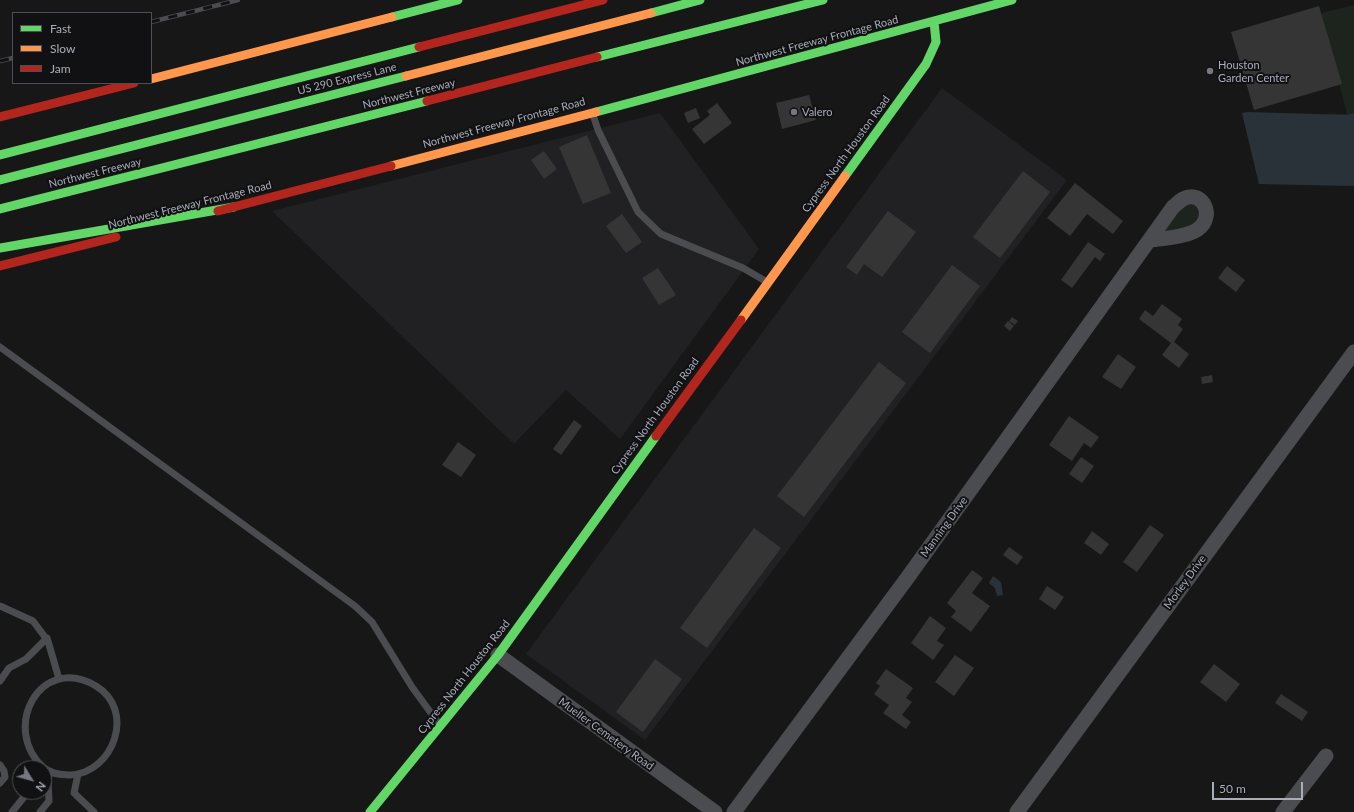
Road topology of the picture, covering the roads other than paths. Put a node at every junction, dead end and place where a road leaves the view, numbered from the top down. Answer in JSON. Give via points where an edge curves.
{"nodes":[{"id":1,"x":458,"y":0,"type":"edge"},
{"id":2,"x":603,"y":0,"type":"edge"},
{"id":3,"x":700,"y":0,"type":"edge"},
{"id":4,"x":823,"y":0,"type":"edge"},
{"id":5,"x":1012,"y":0,"type":"edge"},
{"id":6,"x":934,"y":21,"type":"junction"},
{"id":7,"x":152,"y":79,"type":"edge"},
{"id":8,"x":130,"y":84,"type":"edge"},
{"id":9,"x":592,"y":113,"type":"junction"},
{"id":10,"x":0,"y":117,"type":"edge"},
{"id":11,"x":0,"y":155,"type":"edge"},
{"id":12,"x":0,"y":180,"type":"edge"},
{"id":13,"x":234,"y":207,"type":"junction"},
{"id":14,"x":0,"y":209,"type":"edge"},
{"id":15,"x":1150,"y":240,"type":"dead end"},
{"id":16,"x":0,"y":248,"type":"edge"},
{"id":17,"x":0,"y":266,"type":"edge"},
{"id":18,"x":767,"y":283,"type":"junction"},
{"id":19,"x":0,"y":347,"type":"edge"},
{"id":20,"x":1354,"y":352,"type":"edge"},
{"id":21,"x":0,"y":606,"type":"edge"},
{"id":22,"x":46,"y":638,"type":"junction"},
{"id":23,"x":498,"y":655,"type":"junction"},
{"id":24,"x":59,"y":679,"type":"junction"},
{"id":25,"x":0,"y":681,"type":"edge"},
{"id":26,"x":441,"y":726,"type":"junction"},
{"id":27,"x":1326,"y":756,"type":"dead end"},
{"id":28,"x":32,"y":760,"type":"edge"},
{"id":29,"x":0,"y":765,"type":"edge"},
{"id":30,"x":52,"y":771,"type":"edge"},
{"id":31,"x":78,"y":774,"type":"junction"},
{"id":32,"x":0,"y":783,"type":"edge"},
{"id":33,"x":22,"y":800,"type":"edge"},
{"id":34,"x":49,"y":800,"type":"edge"},
{"id":35,"x":86,"y":809,"type":"edge"},
{"id":36,"x":12,"y":812,"type":"edge"},
{"id":37,"x":40,"y":812,"type":"edge"},
{"id":38,"x":94,"y":812,"type":"edge"},
{"id":39,"x":370,"y":812,"type":"edge"},
{"id":40,"x":715,"y":812,"type":"edge"},
{"id":41,"x":734,"y":812,"type":"edge"},
{"id":42,"x":1017,"y":812,"type":"edge"},
{"id":43,"x":1283,"y":812,"type":"edge"}],
"edges":[{"from":1,"to":7,"type":"main road"},
{"from":2,"to":11,"type":"main road"},
{"from":3,"to":12,"type":"main road","name":"US 290 Express Lane"},
{"from":4,"to":14,"type":"main road","name":"Northwest Freeway"},
{"from":5,"to":6,"type":"main road","name":"Northwest Freeway Frontage Road"},
{"from":6,"to":9,"type":"main road","name":"Northwest Freeway Frontage Road"},
{"from":6,"to":18,"type":"main road","name":"Cypress North Houston Road","via":[[936,42],[926,64]]},
{"from":8,"to":10,"type":"main road"},
{"from":9,"to":13,"type":"main road","name":"Northwest Freeway Frontage Road"},
{"from":9,"to":18,"type":"lane","via":[[638,212],[661,234],[743,268]]},
{"from":13,"to":16,"type":"main road"},
{"from":13,"to":17,"type":"main road","name":"Northwest Freeway Frontage Road"},
{"from":15,"to":41,"type":"street","name":"Manning Drive","via":[[904,583]]},
{"from":18,"to":23,"type":"main road","name":"Cypress North Houston Road"},
{"from":19,"to":26,"type":"lane","via":[[355,606],[372,622],[412,687]]},
{"from":20,"to":42,"type":"street","name":"Morley Drive"},
{"from":21,"to":22,"type":"lane","via":[[33,621]]},
{"from":22,"to":24,"type":"lane"},
{"from":22,"to":25,"type":"lane","via":[[26,659],[10,668]]},
{"from":23,"to":26,"type":"main road","name":"Cypress North Houston Road"},
{"from":23,"to":40,"type":"street","name":"Mueller Cemetery Road"},
{"from":24,"to":28,"type":"lane","via":[[37,689],[27,701],[21,716],[20,732],[24,747]]},
{"from":24,"to":31,"type":"lane","via":[[83,679],[97,687],[109,698],[116,713],[117,729],[111,749],[93,769]]},
{"from":26,"to":39,"type":"main road","name":"Cypress North Houston Road"},
{"from":27,"to":43,"type":"street"},
{"from":29,"to":32,"type":"lane","via":[[5,777]]},
{"from":30,"to":31,"type":"lane","via":[[62,775]]},
{"from":31,"to":35,"type":"lane","via":[[74,793]]},
{"from":33,"to":36,"type":"lane"},
{"from":34,"to":37,"type":"lane"},
{"from":35,"to":38,"type":"lane"}]}
